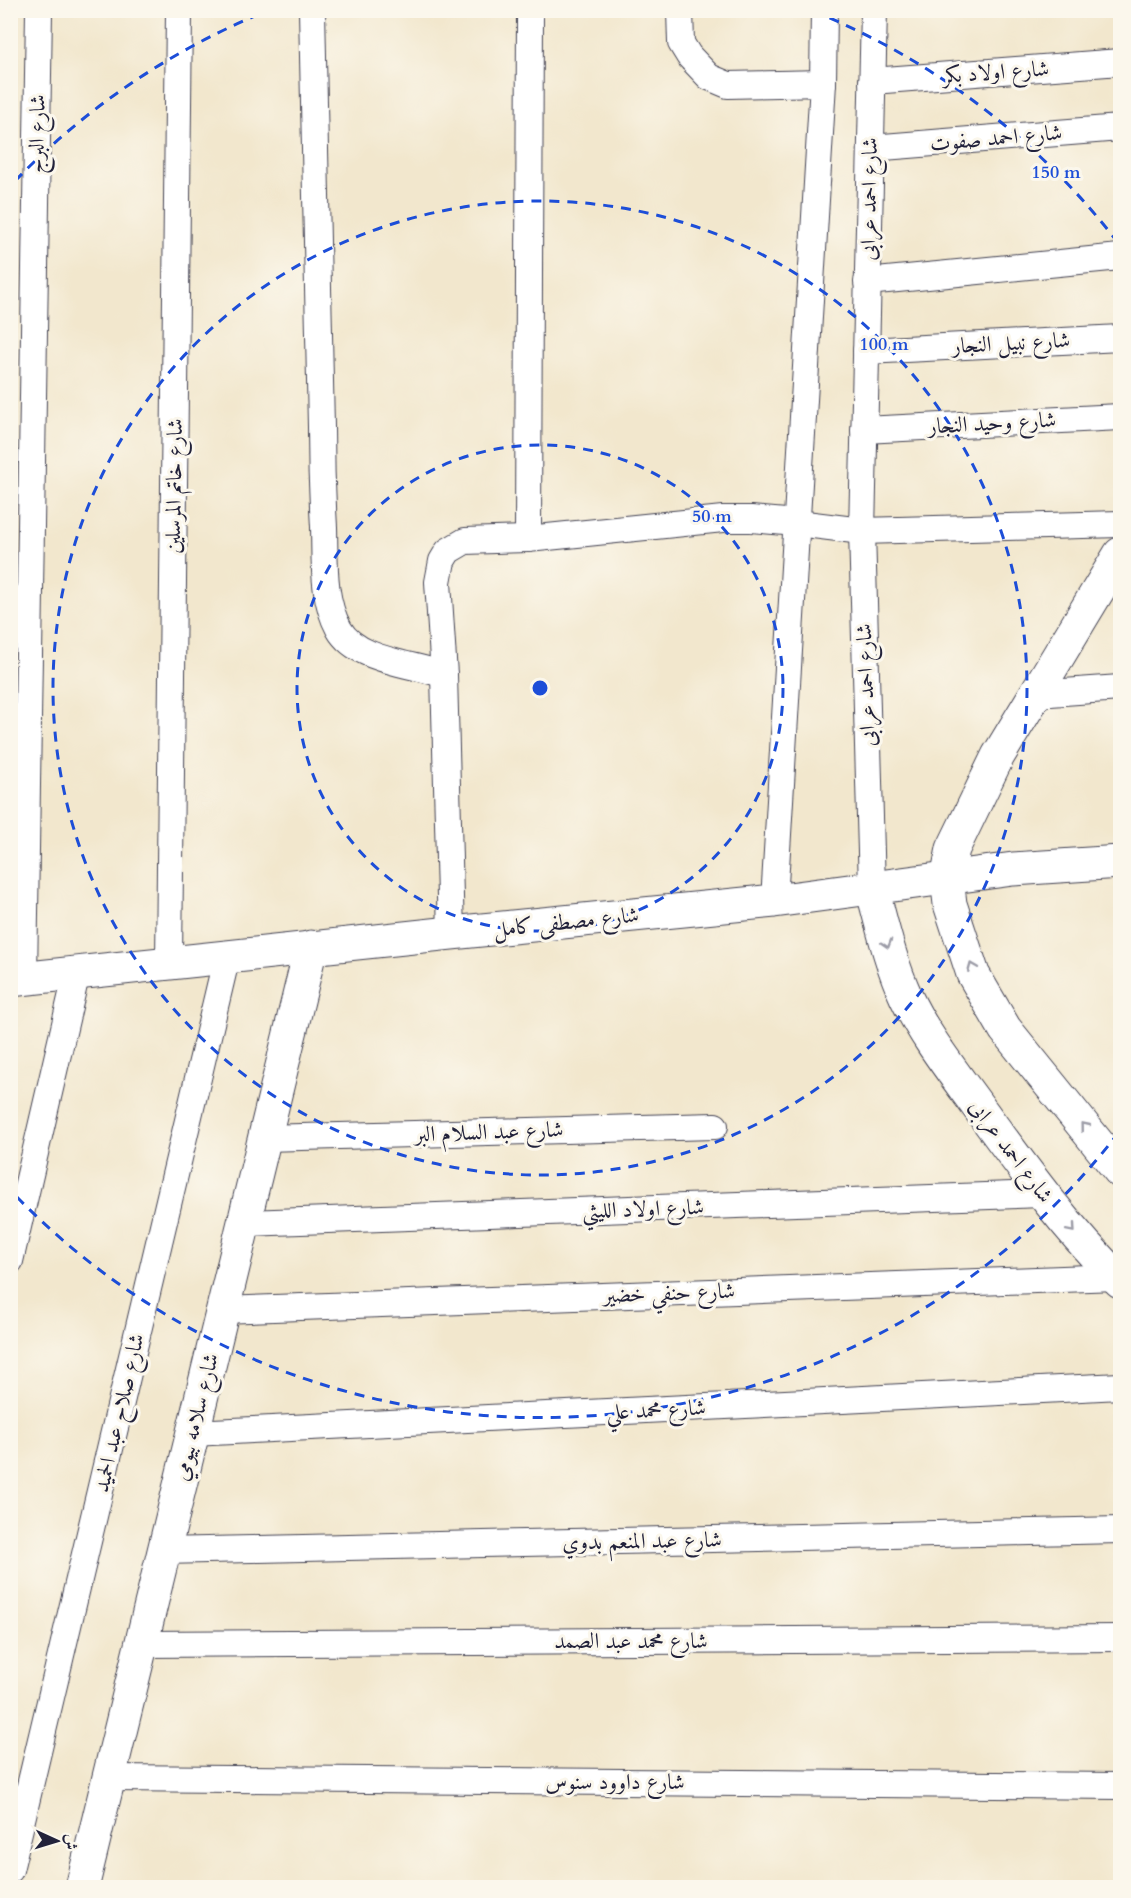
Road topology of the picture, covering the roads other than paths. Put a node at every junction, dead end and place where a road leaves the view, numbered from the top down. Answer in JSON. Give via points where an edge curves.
{"nodes":[{"id":1,"x":39,"y":10,"type":"edge"},
{"id":2,"x":179,"y":10,"type":"edge"},
{"id":3,"x":312,"y":10,"type":"edge"},
{"id":4,"x":531,"y":10,"type":"edge"},
{"id":5,"x":680,"y":10,"type":"edge"},
{"id":6,"x":824,"y":10,"type":"edge"},
{"id":7,"x":874,"y":10,"type":"edge"},
{"id":8,"x":1120,"y":62,"type":"edge"},
{"id":9,"x":872,"y":81,"type":"junction"},
{"id":10,"x":823,"y":83,"type":"junction"},
{"id":11,"x":1120,"y":128,"type":"edge"},
{"id":12,"x":870,"y":148,"type":"junction"},
{"id":13,"x":1120,"y":257,"type":"edge"},
{"id":14,"x":867,"y":282,"type":"junction"},
{"id":15,"x":1120,"y":338,"type":"edge"},
{"id":16,"x":866,"y":351,"type":"junction"},
{"id":17,"x":1120,"y":417,"type":"edge"},
{"id":18,"x":864,"y":430,"type":"junction"},
{"id":19,"x":797,"y":523,"type":"junction"},
{"id":20,"x":1120,"y":524,"type":"edge"},
{"id":21,"x":862,"y":531,"type":"junction"},
{"id":22,"x":528,"y":539,"type":"junction"},
{"id":23,"x":1120,"y":554,"type":"edge"},
{"id":24,"x":1109,"y":592,"type":"edge"},
{"id":25,"x":444,"y":675,"type":"junction"},
{"id":26,"x":1120,"y":688,"type":"edge"},
{"id":27,"x":1036,"y":694,"type":"junction"},
{"id":28,"x":1120,"y":862,"type":"edge"},
{"id":29,"x":946,"y":878,"type":"junction"},
{"id":30,"x":872,"y":888,"type":"junction"},
{"id":31,"x":774,"y":901,"type":"junction"},
{"id":32,"x":451,"y":933,"type":"junction"},
{"id":33,"x":311,"y":947,"type":"junction"},
{"id":34,"x":227,"y":956,"type":"junction"},
{"id":35,"x":169,"y":962,"type":"junction"},
{"id":36,"x":77,"y":972,"type":"junction"},
{"id":37,"x":17,"y":979,"type":"edge"},
{"id":38,"x":714,"y":1126,"type":"dead end"},
{"id":39,"x":264,"y":1138,"type":"junction"},
{"id":40,"x":1120,"y":1171,"type":"edge"},
{"id":41,"x":1042,"y":1194,"type":"junction"},
{"id":42,"x":244,"y":1223,"type":"junction"},
{"id":43,"x":10,"y":1261,"type":"edge"},
{"id":44,"x":1118,"y":1279,"type":"edge"},
{"id":45,"x":222,"y":1310,"type":"junction"},
{"id":46,"x":1120,"y":1386,"type":"edge"},
{"id":47,"x":192,"y":1433,"type":"junction"},
{"id":48,"x":1120,"y":1530,"type":"edge"},
{"id":49,"x":163,"y":1551,"type":"junction"},
{"id":50,"x":1120,"y":1638,"type":"edge"},
{"id":51,"x":141,"y":1644,"type":"junction"},
{"id":52,"x":109,"y":1778,"type":"junction"},
{"id":53,"x":1120,"y":1786,"type":"edge"},
{"id":54,"x":10,"y":1870,"type":"edge"},
{"id":55,"x":82,"y":1887,"type":"edge"}],
"edges":[{"from":1,"to":37,"type":"street","name":"شارع البرج"},
{"from":2,"to":35,"type":"street","name":"شارع خاتم المرسلين"},
{"from":3,"to":25,"type":"street","via":[[325,580],[330,609],[340,630],[354,646],[370,655]]},
{"from":4,"to":22,"type":"street"},
{"from":5,"to":10,"type":"street","via":[[681,43],[709,77],[728,85]]},
{"from":6,"to":10,"type":"street"},
{"from":7,"to":9,"type":"street","name":"شارع احمد عرابى"},
{"from":8,"to":9,"type":"street","name":"شارع اولاد بكر"},
{"from":9,"to":12,"type":"street","name":"شارع احمد عرابى"},
{"from":10,"to":19,"type":"street"},
{"from":11,"to":12,"type":"street","name":"شارع احمد صفوت"},
{"from":12,"to":14,"type":"street","name":"شارع احمد عرابى"},
{"from":13,"to":14,"type":"street"},
{"from":14,"to":16,"type":"street","name":"شارع احمد عرابى"},
{"from":15,"to":16,"type":"street","name":"شارع نبيل النجار"},
{"from":16,"to":18,"type":"street","name":"شارع احمد عرابى"},
{"from":17,"to":18,"type":"street","name":"شارع وحيد النجار"},
{"from":18,"to":21,"type":"street","name":"شارع احمد عرابى"},
{"from":19,"to":21,"type":"street"},
{"from":19,"to":22,"type":"street","via":[[723,519]]},
{"from":19,"to":31,"type":"street"},
{"from":20,"to":21,"type":"street"},
{"from":21,"to":30,"type":"street","name":"شارع احمد عرابى"},
{"from":22,"to":25,"type":"street","via":[[465,541],[447,550],[438,582]]},
{"from":23,"to":24,"type":"street"},
{"from":24,"to":27,"type":"street"},
{"from":25,"to":32,"type":"street"},
{"from":26,"to":27,"type":"street"},
{"from":27,"to":29,"type":"street","via":[[976,799],[953,849]]},
{"from":28,"to":29,"type":"street","name":"شارع مصطفى كامل"},
{"from":29,"to":30,"type":"street","name":"شارع مصطفى كامل"},
{"from":40,"to":29,"type":"street","one_way":true,"via":[[1005,1029],[973,974],[950,904]]},
{"from":30,"to":31,"type":"street","name":"شارع مصطفى كامل"},
{"from":30,"to":41,"type":"street","name":"شارع احمد عرابى","one_way":true,"via":[[907,998],[933,1045]]},
{"from":31,"to":32,"type":"street","name":"شارع مصطفى كامل"},
{"from":32,"to":33,"type":"street","name":"شارع مصطفى كامل"},
{"from":33,"to":34,"type":"street","name":"شارع مصطفى كامل"},
{"from":33,"to":39,"type":"street","name":"شارع سلامه بيومي"},
{"from":34,"to":35,"type":"street","name":"شارع مصطفى كامل"},
{"from":34,"to":54,"type":"street","name":"شارع صلاح عبد الحميد"},
{"from":35,"to":36,"type":"street","name":"شارع مصطفى كامل"},
{"from":36,"to":37,"type":"street","name":"شارع مصطفى كامل"},
{"from":36,"to":43,"type":"street"},
{"from":38,"to":39,"type":"street","name":"شارع عبد السلام البر"},
{"from":39,"to":42,"type":"street","name":"شارع سلامه بيومي"},
{"from":41,"to":42,"type":"street","name":"شارع اولاد الليثي"},
{"from":41,"to":44,"type":"street","name":"شارع احمد عرابى","one_way":true},
{"from":42,"to":45,"type":"street","name":"شارع سلامه بيومي"},
{"from":44,"to":45,"type":"street","name":"شارع حنفي خضير"},
{"from":45,"to":47,"type":"street","name":"شارع سلامه بيومي"},
{"from":46,"to":47,"type":"street","name":"شارع محمد علي"},
{"from":47,"to":49,"type":"street","name":"شارع سلامه بيومي"},
{"from":48,"to":49,"type":"street","name":"شارع عبد المنعم بدوي"},
{"from":49,"to":51,"type":"street","name":"شارع سلامه بيومي"},
{"from":50,"to":51,"type":"street","name":"شارع محمد عبد الصمد"},
{"from":51,"to":52,"type":"street","name":"شارع سلامه بيومي"},
{"from":52,"to":53,"type":"street","name":"شارع داوود سنوس"},
{"from":52,"to":55,"type":"street","name":"شارع سلامه بيومي"}]}
